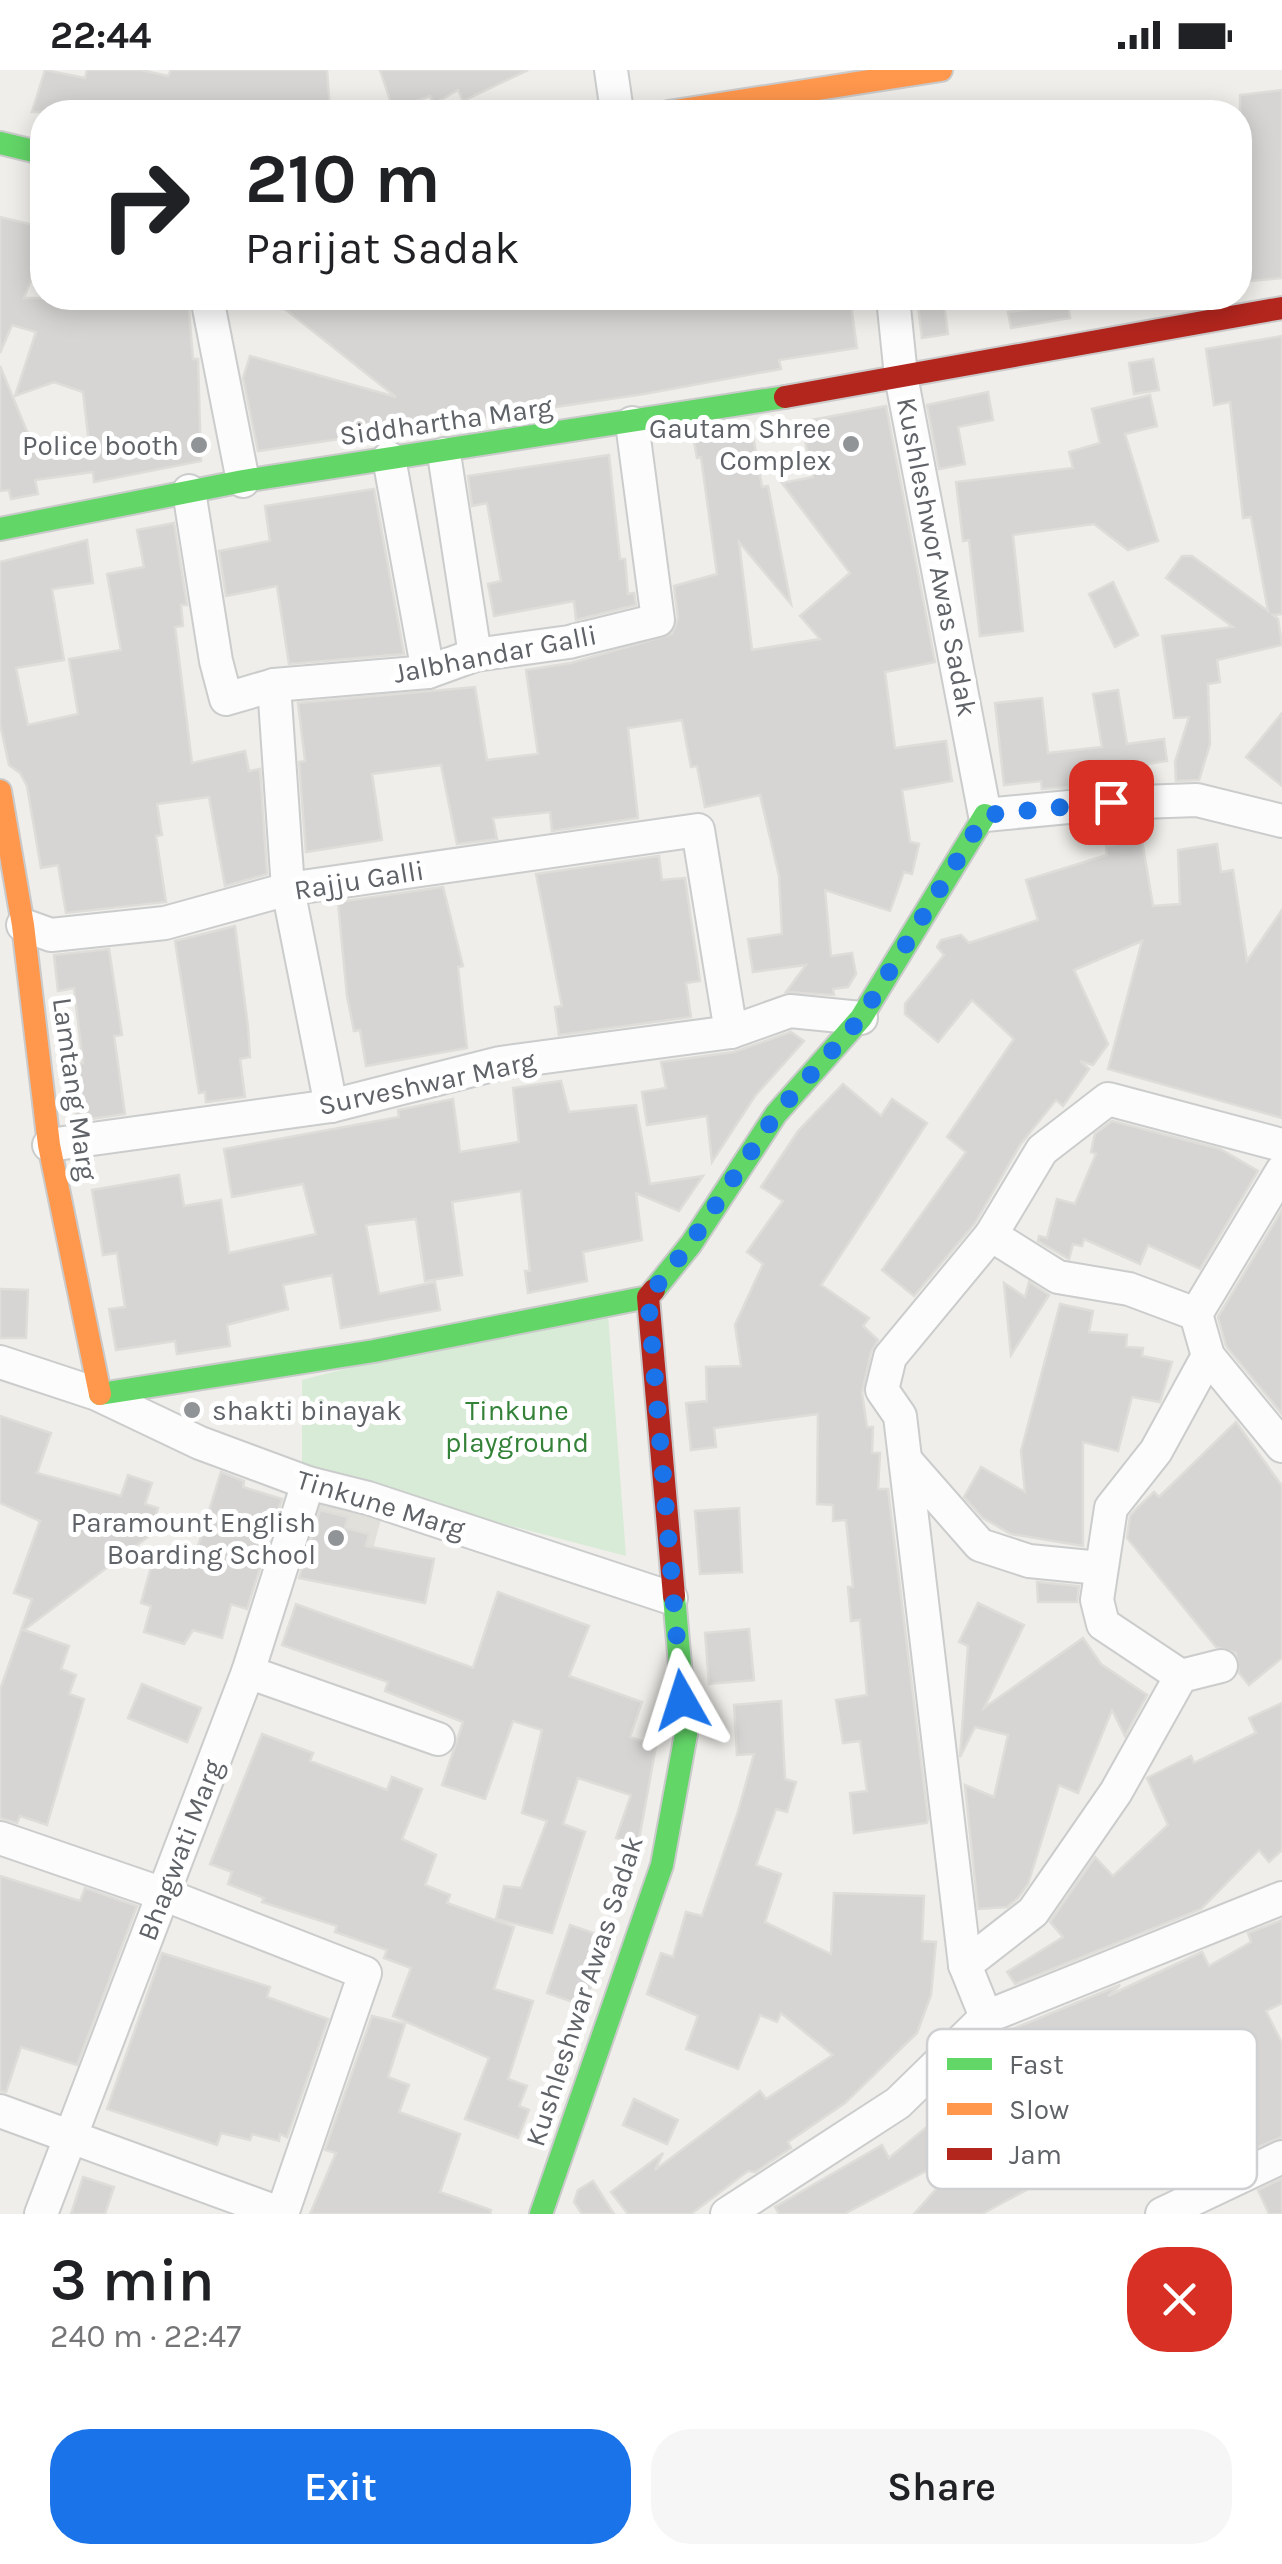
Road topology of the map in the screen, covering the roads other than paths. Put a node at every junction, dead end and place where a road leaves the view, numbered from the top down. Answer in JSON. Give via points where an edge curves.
{"nodes":[{"id":1,"x":611,"y":70,"type":"edge"},
{"id":2,"x":941,"y":70,"type":"edge"},
{"id":3,"x":871,"y":97,"type":"edge"},
{"id":4,"x":615,"y":100,"type":"edge"},
{"id":5,"x":830,"y":100,"type":"edge"},
{"id":6,"x":0,"y":143,"type":"edge"},
{"id":7,"x":30,"y":150,"type":"edge"},
{"id":8,"x":1282,"y":308,"type":"edge"},
{"id":9,"x":209,"y":310,"type":"edge"},
{"id":10,"x":894,"y":310,"type":"edge"},
{"id":11,"x":902,"y":376,"type":"junction"},
{"id":12,"x":632,"y":423,"type":"junction"},
{"id":13,"x":444,"y":454,"type":"junction"},
{"id":14,"x":390,"y":458,"type":"junction"},
{"id":15,"x":243,"y":481,"type":"junction"},
{"id":16,"x":189,"y":491,"type":"junction"},
{"id":17,"x":0,"y":528,"type":"edge"},
{"id":18,"x":475,"y":655,"type":"junction"},
{"id":19,"x":428,"y":672,"type":"junction"},
{"id":20,"x":274,"y":685,"type":"junction"},
{"id":21,"x":0,"y":791,"type":"edge"},
{"id":22,"x":985,"y":815,"type":"junction"},
{"id":23,"x":1282,"y":821,"type":"edge"},
{"id":24,"x":288,"y":889,"type":"junction"},
{"id":25,"x":24,"y":925,"type":"junction"},
{"id":26,"x":861,"y":1018,"type":"junction"},
{"id":27,"x":731,"y":1032,"type":"junction"},
{"id":28,"x":331,"y":1106,"type":"junction"},
{"id":29,"x":1282,"y":1145,"type":"edge"},
{"id":30,"x":50,"y":1146,"type":"junction"},
{"id":31,"x":1282,"y":1170,"type":"edge"},
{"id":32,"x":991,"y":1235,"type":"junction"},
{"id":33,"x":648,"y":1297,"type":"junction"},
{"id":34,"x":1196,"y":1314,"type":"junction"},
{"id":35,"x":1208,"y":1356,"type":"junction"},
{"id":36,"x":0,"y":1362,"type":"edge"},
{"id":37,"x":97,"y":1394,"type":"junction"},
{"id":38,"x":1282,"y":1446,"type":"edge"},
{"id":39,"x":908,"y":1463,"type":"junction"},
{"id":40,"x":308,"y":1483,"type":"junction"},
{"id":41,"x":1100,"y":1568,"type":"junction"},
{"id":42,"x":671,"y":1598,"type":"junction"},
{"id":43,"x":1221,"y":1666,"type":"dead end"},
{"id":44,"x":248,"y":1672,"type":"junction"},
{"id":45,"x":1181,"y":1676,"type":"junction"},
{"id":46,"x":438,"y":1739,"type":"dead end"},
{"id":47,"x":0,"y":1838,"type":"edge"},
{"id":48,"x":163,"y":1894,"type":"junction"},
{"id":49,"x":1282,"y":1898,"type":"edge"},
{"id":50,"x":965,"y":1966,"type":"junction"},
{"id":51,"x":986,"y":2017,"type":"junction"},
{"id":52,"x":974,"y":2029,"type":"edge"},
{"id":53,"x":927,"y":2075,"type":"edge"},
{"id":54,"x":0,"y":2111,"type":"edge"},
{"id":55,"x":67,"y":2137,"type":"junction"},
{"id":56,"x":1282,"y":2157,"type":"edge"},
{"id":57,"x":1257,"y":2169,"type":"edge"},
{"id":58,"x":1215,"y":2189,"type":"edge"},
{"id":59,"x":41,"y":2214,"type":"edge"},
{"id":60,"x":282,"y":2214,"type":"edge"},
{"id":61,"x":541,"y":2214,"type":"edge"},
{"id":62,"x":727,"y":2214,"type":"edge"},
{"id":63,"x":1162,"y":2214,"type":"edge"}],
"edges":[{"from":1,"to":4,"type":"street"},
{"from":2,"to":3,"type":"street"},
{"from":3,"to":5,"type":"street"},
{"from":6,"to":7,"type":"street"},
{"from":8,"to":11,"type":"street","name":"Siddhartha Marg"},
{"from":9,"to":15,"type":"street"},
{"from":10,"to":11,"type":"street","name":"Kushleshwor Awas Sadak"},
{"from":11,"to":12,"type":"street","name":"Siddhartha Marg"},
{"from":11,"to":22,"type":"street","name":"Kushleshwor Awas Sadak"},
{"from":12,"to":13,"type":"street","name":"Siddhartha Marg"},
{"from":12,"to":18,"type":"street","name":"Jalbhandar Galli","via":[[658,620]]},
{"from":13,"to":14,"type":"street","name":"Siddhartha Marg"},
{"from":13,"to":18,"type":"street"},
{"from":14,"to":15,"type":"street","name":"Siddhartha Marg"},
{"from":14,"to":19,"type":"street"},
{"from":15,"to":16,"type":"street","name":"Siddhartha Marg"},
{"from":16,"to":17,"type":"street","name":"Siddhartha Marg"},
{"from":16,"to":20,"type":"street","name":"Jalbhandar Galli","via":[[226,699]]},
{"from":18,"to":19,"type":"street","name":"Jalbhandar Galli"},
{"from":19,"to":20,"type":"street","name":"Jalbhandar Galli"},
{"from":20,"to":24,"type":"street"},
{"from":21,"to":25,"type":"street","name":"Lamtang Marg"},
{"from":22,"to":23,"type":"street","via":[[1196,800]]},
{"from":22,"to":26,"type":"street"},
{"from":24,"to":25,"type":"street","name":"Rajju Galli","via":[[165,924],[51,935]]},
{"from":24,"to":27,"type":"street","name":"Rajju Galli","via":[[698,830]]},
{"from":24,"to":28,"type":"street"},
{"from":25,"to":30,"type":"street","name":"Lamtang Marg"},
{"from":26,"to":27,"type":"street","name":"Surveshwar Marg","via":[[790,1012]]},
{"from":26,"to":33,"type":"street","via":[[776,1114]]},
{"from":27,"to":28,"type":"street","name":"Surveshwar Marg","via":[[500,1062]]},
{"from":28,"to":30,"type":"street","name":"Surveshwar Marg"},
{"from":29,"to":32,"type":"street","via":[[1108,1099],[1042,1150]]},
{"from":30,"to":37,"type":"street","name":"Lamtang Marg"},
{"from":31,"to":34,"type":"street"},
{"from":32,"to":34,"type":"street","via":[[1058,1278],[1129,1289]]},
{"from":32,"to":39,"type":"street","via":[[890,1357],[882,1390],[900,1416]]},
{"from":33,"to":37,"type":"street","name":"Tinkune Marg","via":[[374,1351]]},
{"from":33,"to":42,"type":"street","name":"Kushleshwar Awas Sadak"},
{"from":34,"to":35,"type":"street"},
{"from":35,"to":38,"type":"street"},
{"from":35,"to":41,"type":"street","via":[[1156,1451],[1111,1508]]},
{"from":36,"to":37,"type":"street","name":"Tinkune Marg"},
{"from":37,"to":40,"type":"street","name":"Tinkune Marg","via":[[200,1443]]},
{"from":39,"to":41,"type":"street","via":[[980,1545],[1029,1562]]},
{"from":39,"to":50,"type":"street"},
{"from":40,"to":42,"type":"street","name":"Tinkune Marg"},
{"from":40,"to":44,"type":"street","name":"Bhagwati Marg"},
{"from":41,"to":45,"type":"street","via":[[1097,1600],[1104,1624]]},
{"from":42,"to":61,"type":"street","name":"Kushleshwar Awas Sadak","via":[[686,1734],[662,1864]]},
{"from":43,"to":45,"type":"street"},
{"from":44,"to":46,"type":"street"},
{"from":44,"to":48,"type":"street","name":"Bhagwati Marg"},
{"from":45,"to":50,"type":"street","via":[[1116,1792],[1034,1912]]},
{"from":47,"to":48,"type":"street"},
{"from":48,"to":55,"type":"street","name":"Bhagwati Marg"},
{"from":48,"to":60,"type":"street","via":[[366,1973]]},
{"from":49,"to":51,"type":"street"},
{"from":50,"to":51,"type":"street"},
{"from":51,"to":52,"type":"street"},
{"from":53,"to":62,"type":"street","via":[[898,2103]]},
{"from":54,"to":55,"type":"street"},
{"from":55,"to":59,"type":"street","name":"Bhagwati Marg"},
{"from":55,"to":60,"type":"street"},
{"from":56,"to":57,"type":"street"},
{"from":58,"to":63,"type":"street"}]}
